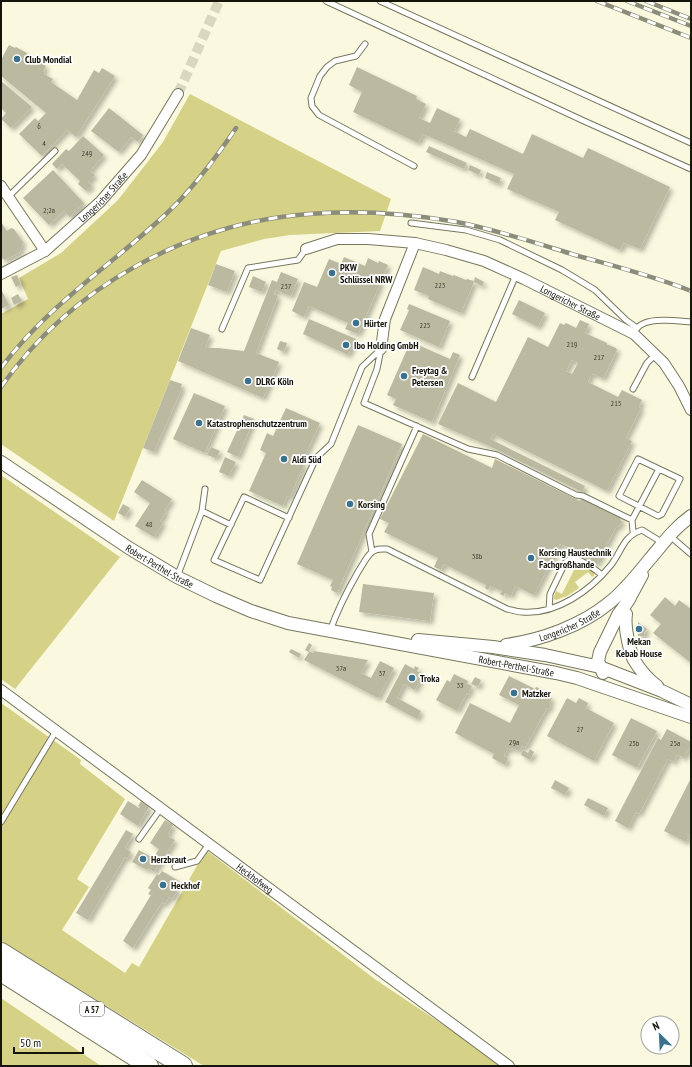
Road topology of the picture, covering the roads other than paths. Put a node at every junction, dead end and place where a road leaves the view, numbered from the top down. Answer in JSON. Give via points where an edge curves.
{"nodes":[{"id":1,"x":326,"y":1,"type":"edge"},
{"id":2,"x":380,"y":1,"type":"edge"},
{"id":3,"x":365,"y":44,"type":"dead end"},
{"id":4,"x":178,"y":94,"type":"tunnel mouth"},
{"id":5,"x":691,"y":143,"type":"edge"},
{"id":6,"x":55,"y":151,"type":"dead end"},
{"id":7,"x":414,"y":166,"type":"dead end"},
{"id":8,"x":691,"y":168,"type":"edge"},
{"id":9,"x":1,"y":186,"type":"edge"},
{"id":10,"x":8,"y":197,"type":"junction"},
{"id":11,"x":411,"y":223,"type":"dead end"},
{"id":12,"x":415,"y":243,"type":"junction"},
{"id":13,"x":306,"y":249,"type":"joint"},
{"id":14,"x":44,"y":251,"type":"junction"},
{"id":15,"x":1,"y":274,"type":"edge"},
{"id":16,"x":516,"y":275,"type":"junction"},
{"id":17,"x":691,"y":322,"type":"edge"},
{"id":18,"x":222,"y":329,"type":"dead end"},
{"id":19,"x":635,"y":331,"type":"junction"},
{"id":20,"x":381,"y":349,"type":"junction"},
{"id":21,"x":655,"y":355,"type":"junction"},
{"id":22,"x":472,"y":377,"type":"dead end"},
{"id":23,"x":633,"y":389,"type":"dead end"},
{"id":24,"x":691,"y":410,"type":"edge"},
{"id":25,"x":417,"y":426,"type":"junction"},
{"id":26,"x":1,"y":462,"type":"edge"},
{"id":27,"x":659,"y":469,"type":"junction"},
{"id":28,"x":205,"y":489,"type":"dead end"},
{"id":29,"x":640,"y":506,"type":"junction"},
{"id":30,"x":202,"y":511,"type":"junction"},
{"id":31,"x":691,"y":516,"type":"edge"},
{"id":32,"x":289,"y":518,"type":"junction"},
{"id":33,"x":632,"y":520,"type":"junction"},
{"id":34,"x":231,"y":525,"type":"junction"},
{"id":35,"x":634,"y":532,"type":"junction"},
{"id":36,"x":666,"y":539,"type":"junction"},
{"id":37,"x":372,"y":552,"type":"junction"},
{"id":38,"x":691,"y":554,"type":"edge"},
{"id":39,"x":650,"y":560,"type":"junction"},
{"id":40,"x":602,"y":575,"type":"junction"},
{"id":41,"x":177,"y":577,"type":"junction"},
{"id":42,"x":628,"y":601,"type":"junction"},
{"id":43,"x":549,"y":608,"type":"junction"},
{"id":44,"x":626,"y":614,"type":"junction"},
{"id":45,"x":333,"y":632,"type":"junction"},
{"id":46,"x":493,"y":647,"type":"junction"},
{"id":47,"x":600,"y":666,"type":"junction"},
{"id":48,"x":577,"y":678,"type":"junction"},
{"id":49,"x":1,"y":690,"type":"edge"},
{"id":50,"x":662,"y":691,"type":"junction"},
{"id":51,"x":617,"y":692,"type":"junction"},
{"id":52,"x":691,"y":705,"type":"edge"},
{"id":53,"x":691,"y":717,"type":"edge"},
{"id":54,"x":56,"y":731,"type":"junction"},
{"id":55,"x":161,"y":808,"type":"junction"},
{"id":56,"x":1,"y":822,"type":"edge"},
{"id":57,"x":139,"y":840,"type":"dead end"},
{"id":58,"x":209,"y":844,"type":"junction"},
{"id":59,"x":175,"y":867,"type":"dead end"},
{"id":60,"x":1,"y":952,"type":"edge"},
{"id":61,"x":1,"y":972,"type":"edge"},
{"id":62,"x":149,"y":1066,"type":"edge"},
{"id":63,"x":182,"y":1066,"type":"edge"},
{"id":64,"x":510,"y":1066,"type":"edge"}],
"edges":[{"from":1,"to":8,"type":"lane"},
{"from":2,"to":5,"type":"lane"},
{"from":3,"to":7,"type":"lane","via":[[356,56],[335,61],[327,67],[320,76],[311,98],[312,106],[319,115]]},
{"from":4,"to":14,"type":"street","name":"Longericher Straße","via":[[141,155],[100,202]]},
{"from":6,"to":10,"type":"lane"},
{"from":9,"to":10,"type":"street"},
{"from":10,"to":14,"type":"street"},
{"from":11,"to":19,"type":"lane","via":[[466,230],[500,240],[562,270],[595,290]]},
{"from":12,"to":13,"type":"street","name":"Longericher Straße","via":[[337,239]]},
{"from":12,"to":16,"type":"street","name":"Longericher Straße","via":[[484,261]]},
{"from":12,"to":20,"type":"street","via":[[385,319]]},
{"from":13,"to":18,"type":"lane","via":[[298,260],[248,268]]},
{"from":14,"to":15,"type":"street","name":"Longericher Straße"},
{"from":16,"to":19,"type":"street","name":"Longericher Straße"},
{"from":16,"to":22,"type":"lane"},
{"from":17,"to":19,"type":"lane","via":[[657,320],[646,323]]},
{"from":19,"to":21,"type":"street","name":"Longericher Straße"},
{"from":20,"to":25,"type":"lane","via":[[377,369],[364,403]]},
{"from":20,"to":32,"type":"lane","via":[[362,367],[331,444],[316,458]]},
{"from":21,"to":23,"type":"lane","via":[[647,362]]},
{"from":21,"to":24,"type":"street","name":"Longericher Straße","via":[[664,363]]},
{"from":25,"to":33,"type":"lane","via":[[468,449],[496,455]]},
{"from":25,"to":37,"type":"lane","via":[[369,534]]},
{"from":26,"to":41,"type":"street","name":"Robert-Perthel-Straße"},
{"from":27,"to":29,"type":"lane"},
{"from":27,"to":29,"type":"lane","via":[[680,479],[662,514],[658,516]]},
{"from":27,"to":29,"type":"lane","via":[[638,458],[619,496]]},
{"from":28,"to":30,"type":"lane"},
{"from":29,"to":33,"type":"lane"},
{"from":30,"to":34,"type":"lane"},
{"from":30,"to":41,"type":"lane"},
{"from":31,"to":36,"type":"street","name":"Longericher Straße"},
{"from":32,"to":34,"type":"lane","via":[[244,497]]},
{"from":32,"to":34,"type":"lane","via":[[260,580],[214,560]]},
{"from":33,"to":35,"type":"lane"},
{"from":35,"to":36,"type":"lane","via":[[642,530]]},
{"from":35,"to":40,"type":"lane"},
{"from":36,"to":38,"type":"lane"},
{"from":36,"to":39,"type":"street","name":"Longericher Straße"},
{"from":37,"to":43,"type":"lane","via":[[378,548],[387,549],[507,609],[527,612]]},
{"from":37,"to":45,"type":"lane","via":[[338,608]]},
{"from":39,"to":42,"type":"street","name":"Longericher Straße"},
{"from":39,"to":46,"type":"street","name":"Longericher Straße","via":[[609,603],[568,628],[528,642]]},
{"from":40,"to":43,"type":"lane","via":[[581,593]]},
{"from":40,"to":43,"type":"lane","via":[[574,559],[569,560],[565,563],[550,594]]},
{"from":41,"to":45,"type":"street","name":"Robert-Perthel-Straße","via":[[251,611],[288,623]]},
{"from":42,"to":44,"type":"street","name":"Longericher Straße"},
{"from":42,"to":47,"type":"street","name":"Longericher Straße","via":[[618,615],[600,652]]},
{"from":44,"to":47,"type":"street","name":"Longericher Straße"},
{"from":44,"to":50,"type":"street","name":"Longericher Straße","via":[[624,621],[634,660]]},
{"from":45,"to":46,"type":"street","name":"Robert-Perthel-Straße"},
{"from":45,"to":48,"type":"street","name":"Robert-Perthel-Straße"},
{"from":46,"to":47,"type":"street","name":"Robert-Perthel-Straße"},
{"from":47,"to":48,"type":"street","via":[[592,674]]},
{"from":47,"to":50,"type":"street","name":"Robert-Perthel-Straße"},
{"from":47,"to":51,"type":"street","via":[[607,682]]},
{"from":48,"to":51,"type":"street","name":"Robert-Perthel-Straße"},
{"from":49,"to":54,"type":"street","name":"Heckhofweg"},
{"from":50,"to":52,"type":"street","name":"Robert-Perthel-Straße"},
{"from":51,"to":53,"type":"street","name":"Robert-Perthel-Straße"},
{"from":54,"to":55,"type":"street","name":"Heckhofweg"},
{"from":54,"to":56,"type":"lane"},
{"from":55,"to":57,"type":"lane"},
{"from":55,"to":58,"type":"street","name":"Heckhofweg"},
{"from":58,"to":59,"type":"lane","via":[[197,861]]},
{"from":58,"to":64,"type":"street","name":"Heckhofweg"},
{"from":60,"to":63,"type":"highway","number":"A 57"},
{"from":61,"to":62,"type":"highway","number":"A 57"}]}
